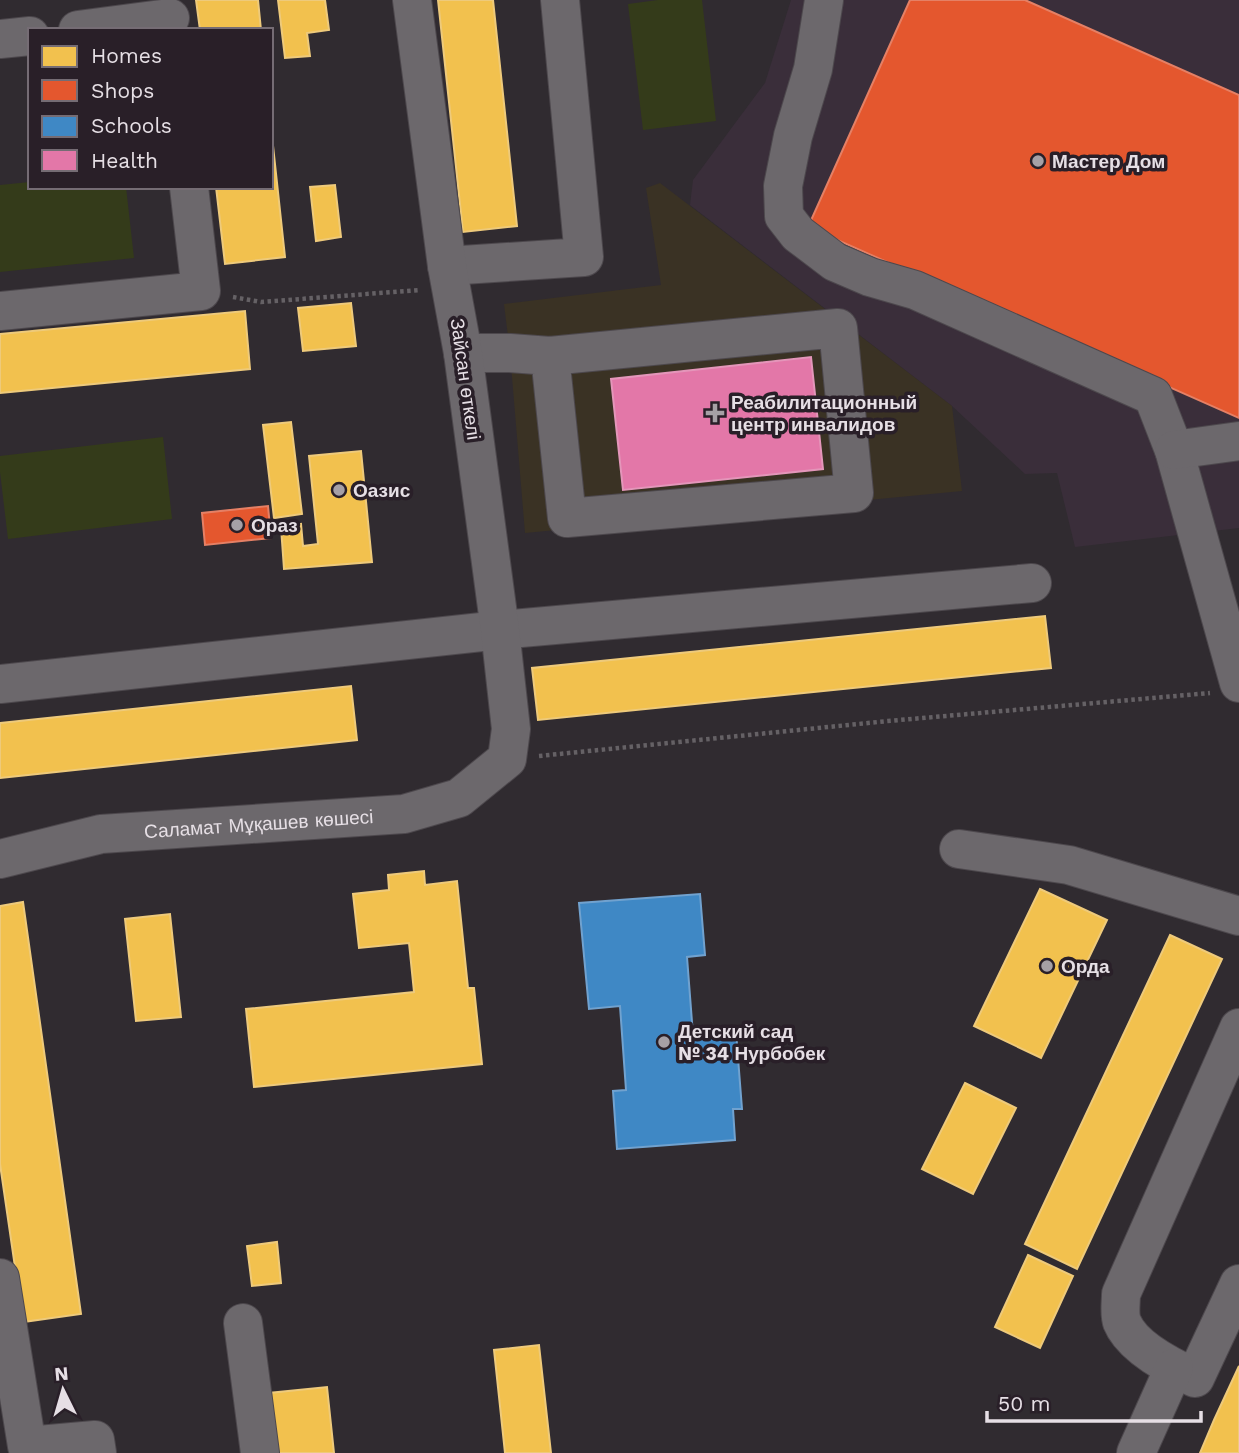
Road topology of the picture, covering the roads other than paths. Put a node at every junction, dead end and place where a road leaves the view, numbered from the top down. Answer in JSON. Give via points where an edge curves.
{"nodes":[{"id":1,"x":412,"y":0,"type":"edge"},
{"id":2,"x":560,"y":0,"type":"edge"},
{"id":3,"x":824,"y":0,"type":"edge"},
{"id":4,"x":170,"y":16,"type":"edge"},
{"id":5,"x":91,"y":28,"type":"edge"},
{"id":6,"x":28,"y":36,"type":"edge"},
{"id":7,"x":0,"y":39,"type":"edge"},
{"id":8,"x":190,"y":189,"type":"edge"},
{"id":9,"x":449,"y":277,"type":"junction"},
{"id":10,"x":0,"y":311,"type":"edge"},
{"id":11,"x":464,"y":353,"type":"junction"},
{"id":12,"x":550,"y":356,"type":"junction"},
{"id":13,"x":1239,"y":441,"type":"edge"},
{"id":14,"x":1174,"y":450,"type":"junction"},
{"id":15,"x":1032,"y":583,"type":"dead end"},
{"id":16,"x":500,"y":630,"type":"junction"},
{"id":17,"x":0,"y":684,"type":"edge"},
{"id":18,"x":1226,"y":688,"type":"edge"},
{"id":19,"x":507,"y":759,"type":"joint"},
{"id":20,"x":959,"y":849,"type":"dead end"},
{"id":21,"x":0,"y":859,"type":"edge"},
{"id":22,"x":1239,"y":916,"type":"edge"},
{"id":23,"x":1239,"y":1028,"type":"edge"},
{"id":24,"x":0,"y":1278,"type":"edge"},
{"id":25,"x":1239,"y":1284,"type":"edge"},
{"id":26,"x":243,"y":1323,"type":"dead end"},
{"id":27,"x":1174,"y":1368,"type":"junction"},
{"id":28,"x":14,"y":1447,"type":"edge"},
{"id":29,"x":97,"y":1453,"type":"edge"},
{"id":30,"x":261,"y":1453,"type":"edge"},
{"id":31,"x":1136,"y":1453,"type":"edge"}],
"edges":[{"from":1,"to":9,"type":"street","name":"Зайсан өткелі"},
{"from":2,"to":9,"type":"street","via":[[584,257]]},
{"from":3,"to":14,"type":"street","via":[[813,69],[783,186],[785,216],[798,234],[835,262],[915,290],[1153,396]]},
{"from":4,"to":5,"type":"street"},
{"from":6,"to":7,"type":"street"},
{"from":8,"to":10,"type":"street","via":[[201,290]]},
{"from":9,"to":11,"type":"street","name":"Зайсан өткелі"},
{"from":11,"to":12,"type":"street"},
{"from":11,"to":16,"type":"street","name":"Зайсан өткелі"},
{"from":12,"to":12,"type":"street","via":[[838,328],[854,493],[567,518]]},
{"from":13,"to":14,"type":"street"},
{"from":14,"to":18,"type":"street"},
{"from":15,"to":16,"type":"street"},
{"from":16,"to":17,"type":"street"},
{"from":16,"to":19,"type":"street","name":"Зайсан өткелі","via":[[511,729]]},
{"from":19,"to":21,"type":"street","name":"Саламат Мұқашев көшесі","via":[[459,798],[404,814],[101,834]]},
{"from":20,"to":22,"type":"street","via":[[1069,865]]},
{"from":23,"to":27,"type":"street","via":[[1121,1294],[1121,1319],[1131,1338]]},
{"from":24,"to":28,"type":"street"},
{"from":25,"to":27,"type":"street","via":[[1195,1378]]},
{"from":26,"to":30,"type":"street"},
{"from":27,"to":31,"type":"street"},
{"from":28,"to":29,"type":"street","via":[[95,1440]]}]}
